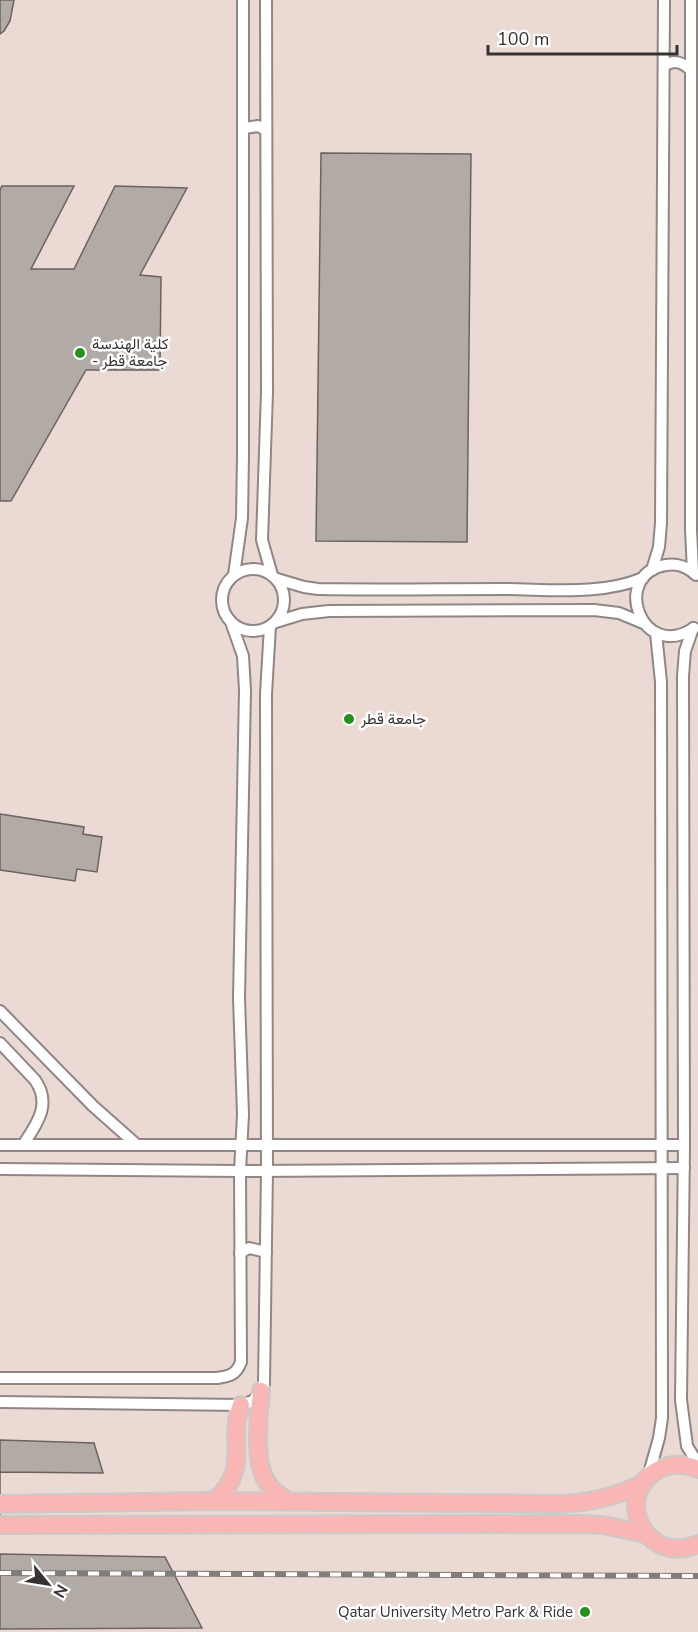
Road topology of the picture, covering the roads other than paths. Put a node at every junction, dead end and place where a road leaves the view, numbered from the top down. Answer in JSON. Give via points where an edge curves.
{"nodes":[{"id":1,"x":243,"y":0,"type":"edge"},
{"id":2,"x":266,"y":0,"type":"edge"},
{"id":3,"x":664,"y":0,"type":"edge"},
{"id":4,"x":691,"y":0,"type":"edge"},
{"id":5,"x":664,"y":66,"type":"junction"},
{"id":6,"x":244,"y":68,"type":"junction"},
{"id":7,"x":266,"y":69,"type":"junction"},
{"id":8,"x":690,"y":70,"type":"junction"},
{"id":9,"x":245,"y":128,"type":"junction"},
{"id":10,"x":266,"y":130,"type":"junction"},
{"id":11,"x":652,"y":570,"type":"junction"},
{"id":12,"x":696,"y":574,"type":"edge"},
{"id":13,"x":234,"y":575,"type":"junction"},
{"id":14,"x":274,"y":577,"type":"junction"},
{"id":15,"x":643,"y":578,"type":"junction"},
{"id":16,"x":231,"y":622,"type":"junction"},
{"id":17,"x":643,"y":623,"type":"junction"},
{"id":18,"x":273,"y":624,"type":"junction"},
{"id":19,"x":696,"y":626,"type":"edge"},
{"id":20,"x":656,"y":633,"type":"junction"},
{"id":21,"x":0,"y":1011,"type":"edge"},
{"id":22,"x":0,"y":1043,"type":"edge"},
{"id":23,"x":0,"y":1145,"type":"edge"},
{"id":24,"x":22,"y":1145,"type":"junction"},
{"id":25,"x":137,"y":1145,"type":"junction"},
{"id":26,"x":241,"y":1145,"type":"junction"},
{"id":27,"x":267,"y":1145,"type":"junction"},
{"id":28,"x":662,"y":1145,"type":"junction"},
{"id":29,"x":684,"y":1145,"type":"junction"},
{"id":30,"x":662,"y":1168,"type":"junction"},
{"id":31,"x":684,"y":1168,"type":"junction"},
{"id":32,"x":0,"y":1169,"type":"edge"},
{"id":33,"x":267,"y":1170,"type":"junction"},
{"id":34,"x":240,"y":1171,"type":"junction"},
{"id":35,"x":266,"y":1252,"type":"junction"},
{"id":36,"x":240,"y":1253,"type":"junction"},
{"id":37,"x":0,"y":1378,"type":"edge"},
{"id":38,"x":662,"y":1381,"type":"junction"},
{"id":39,"x":681,"y":1382,"type":"junction"},
{"id":40,"x":261,"y":1391,"type":"junction"},
{"id":41,"x":0,"y":1402,"type":"edge"},
{"id":42,"x":241,"y":1405,"type":"junction"},
{"id":43,"x":698,"y":1464,"type":"edge"},
{"id":44,"x":698,"y":1469,"type":"edge"},
{"id":45,"x":645,"y":1481,"type":"junction"},
{"id":46,"x":214,"y":1501,"type":"junction"},
{"id":47,"x":290,"y":1501,"type":"junction"},
{"id":48,"x":0,"y":1504,"type":"edge"},
{"id":49,"x":0,"y":1525,"type":"edge"},
{"id":50,"x":646,"y":1534,"type":"junction"},
{"id":51,"x":698,"y":1544,"type":"edge"}],
"edges":[{"from":1,"to":6,"type":"street"},
{"from":2,"to":7,"type":"street"},
{"from":3,"to":5,"type":"street"},
{"from":4,"to":8,"type":"street"},
{"from":5,"to":8,"type":"street","via":[[675,61]]},
{"from":5,"to":11,"type":"street","via":[[661,523]]},
{"from":6,"to":7,"type":"street"},
{"from":6,"to":9,"type":"street"},
{"from":7,"to":10,"type":"street"},
{"from":8,"to":12,"type":"street","via":[[691,530]]},
{"from":9,"to":10,"type":"street","via":[[258,126]]},
{"from":9,"to":13,"type":"street","via":[[242,518]]},
{"from":10,"to":14,"type":"street","via":[[267,392],[262,540]]},
{"from":11,"to":12,"type":"street","via":[[671,564]]},
{"from":11,"to":15,"type":"street"},
{"from":13,"to":14,"type":"street","via":[[253,568]]},
{"from":13,"to":16,"type":"street","via":[[224,588],[222,601]]},
{"from":14,"to":15,"type":"street","via":[[318,589],[499,590],[603,589]]},
{"from":14,"to":18,"type":"street","via":[[285,597],[283,611]]},
{"from":15,"to":17,"type":"street","via":[[635,600]]},
{"from":16,"to":18,"type":"street","via":[[247,631],[259,631]]},
{"from":16,"to":26,"type":"street","via":[[243,656],[245,690],[239,998]]},
{"from":17,"to":18,"type":"street","via":[[619,613],[594,610],[329,611],[302,614]]},
{"from":17,"to":20,"type":"street"},
{"from":18,"to":27,"type":"street","via":[[266,694]]},
{"from":19,"to":20,"type":"street","via":[[679,635]]},
{"from":19,"to":29,"type":"street","via":[[685,651],[683,676]]},
{"from":20,"to":28,"type":"street","via":[[660,670]]},
{"from":21,"to":25,"type":"street"},
{"from":22,"to":24,"type":"street","via":[[40,1086],[44,1101],[40,1118]]},
{"from":23,"to":24,"type":"street"},
{"from":24,"to":25,"type":"street"},
{"from":25,"to":26,"type":"street"},
{"from":26,"to":27,"type":"street"},
{"from":26,"to":34,"type":"street"},
{"from":27,"to":28,"type":"street"},
{"from":27,"to":33,"type":"street"},
{"from":28,"to":29,"type":"street"},
{"from":28,"to":30,"type":"street"},
{"from":29,"to":31,"type":"street"},
{"from":30,"to":31,"type":"street"},
{"from":30,"to":33,"type":"street"},
{"from":30,"to":38,"type":"street"},
{"from":31,"to":39,"type":"street"},
{"from":32,"to":34,"type":"street"},
{"from":33,"to":34,"type":"street"},
{"from":33,"to":35,"type":"street"},
{"from":34,"to":36,"type":"street"},
{"from":35,"to":36,"type":"street","via":[[249,1248]]},
{"from":35,"to":40,"type":"street"},
{"from":36,"to":37,"type":"street","via":[[242,1354],[239,1368],[230,1376]]},
{"from":38,"to":39,"type":"street"},
{"from":38,"to":45,"type":"street","via":[[661,1428]]},
{"from":39,"to":43,"type":"street","via":[[687,1446]]},
{"from":40,"to":42,"type":"street","via":[[253,1401]]},
{"from":40,"to":47,"type":"main road","via":[[260,1467],[271,1488]]},
{"from":41,"to":42,"type":"street"},
{"from":42,"to":46,"type":"main road","via":[[235,1471],[227,1488]]},
{"from":44,"to":45,"type":"main road","via":[[675,1464],[656,1471]]},
{"from":45,"to":47,"type":"main road","via":[[610,1497],[576,1503]]},
{"from":45,"to":50,"type":"main road","via":[[636,1510]]},
{"from":46,"to":47,"type":"main road"},
{"from":46,"to":48,"type":"main road"},
{"from":49,"to":50,"type":"main road","via":[[581,1524]]},
{"from":50,"to":51,"type":"main road","via":[[668,1548]]}]}
